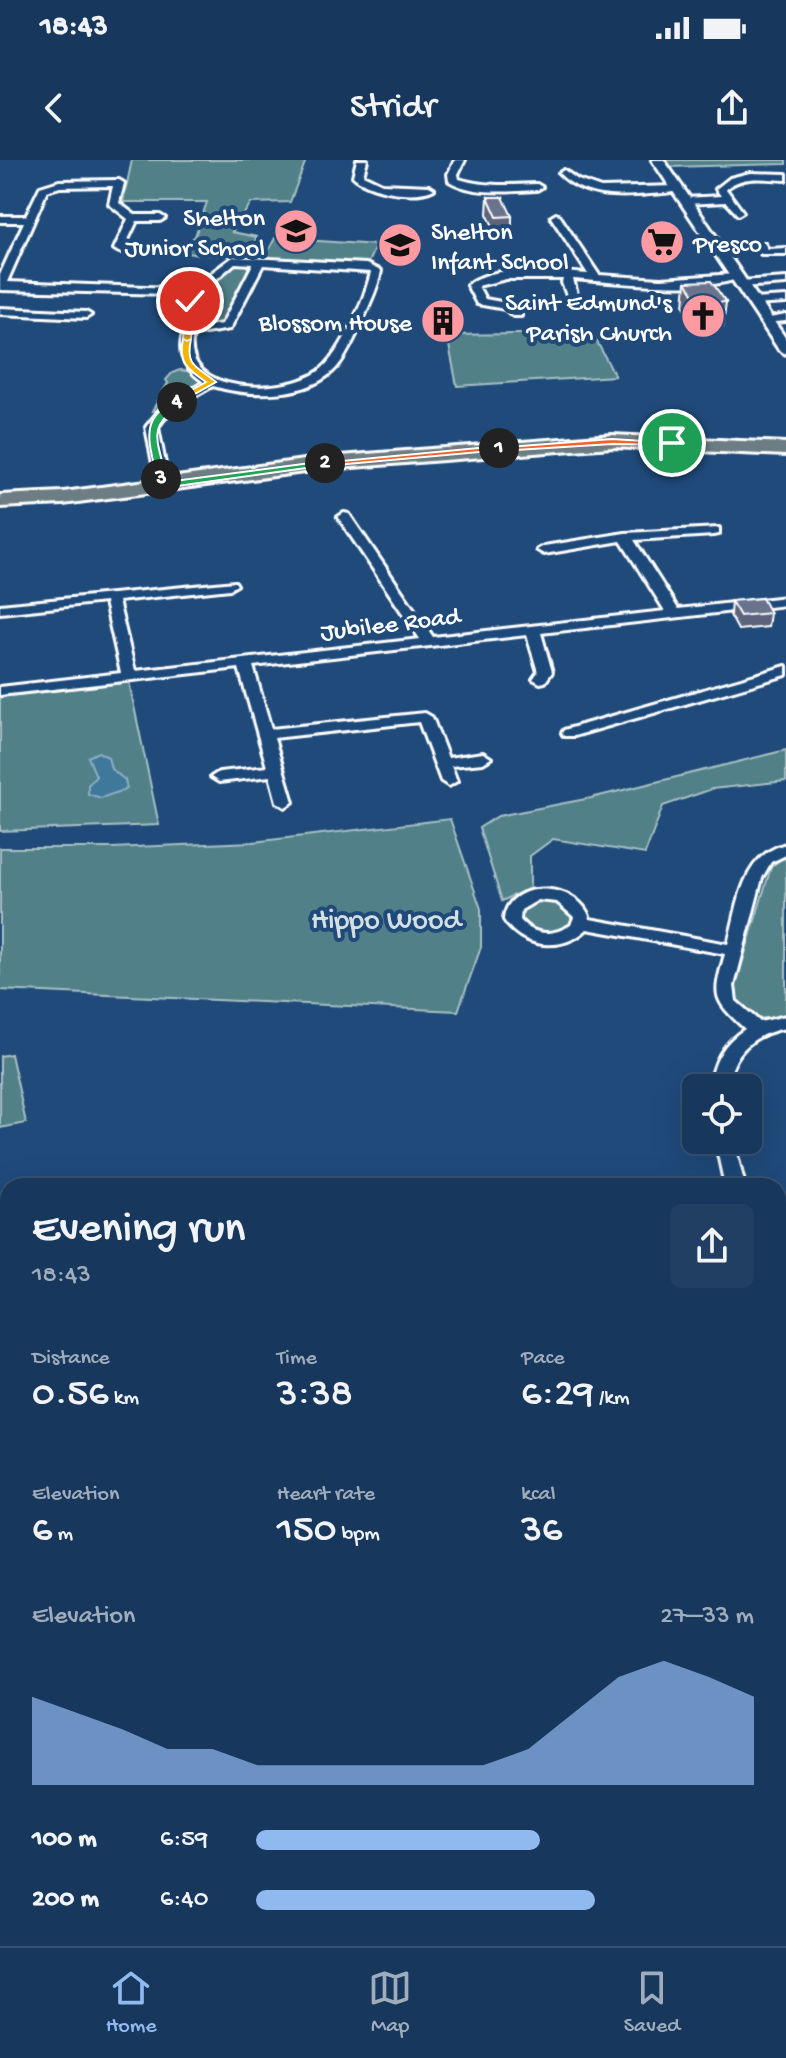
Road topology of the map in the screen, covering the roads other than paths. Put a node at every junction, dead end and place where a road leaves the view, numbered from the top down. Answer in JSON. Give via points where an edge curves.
{"nodes":[{"id":1,"x":362,"y":160,"type":"edge"},
{"id":2,"x":460,"y":160,"type":"edge"},
{"id":3,"x":658,"y":160,"type":"edge"},
{"id":4,"x":564,"y":173,"type":"dead end"},
{"id":5,"x":786,"y":177,"type":"edge"},
{"id":6,"x":537,"y":187,"type":"dead end"},
{"id":7,"x":429,"y":189,"type":"dead end"},
{"id":8,"x":676,"y":189,"type":"junction"},
{"id":9,"x":726,"y":199,"type":"junction"},
{"id":10,"x":685,"y":201,"type":"junction"},
{"id":11,"x":738,"y":212,"type":"dead end"},
{"id":12,"x":556,"y":217,"type":"dead end"},
{"id":13,"x":133,"y":218,"type":"junction"},
{"id":14,"x":160,"y":218,"type":"dead end"},
{"id":15,"x":0,"y":219,"type":"edge"},
{"id":16,"x":28,"y":219,"type":"junction"},
{"id":17,"x":760,"y":245,"type":"dead end"},
{"id":18,"x":141,"y":250,"type":"dead end"},
{"id":19,"x":786,"y":251,"type":"edge"},
{"id":20,"x":5,"y":259,"type":"edge"},
{"id":21,"x":260,"y":261,"type":"junction"},
{"id":22,"x":569,"y":277,"type":"junction"},
{"id":23,"x":595,"y":277,"type":"junction"},
{"id":24,"x":738,"y":280,"type":"junction"},
{"id":25,"x":786,"y":281,"type":"edge"},
{"id":26,"x":0,"y":286,"type":"edge"},
{"id":27,"x":175,"y":291,"type":"junction"},
{"id":28,"x":573,"y":298,"type":"dead end"},
{"id":29,"x":786,"y":300,"type":"edge"},
{"id":30,"x":752,"y":302,"type":"junction"},
{"id":31,"x":0,"y":311,"type":"edge"},
{"id":32,"x":517,"y":314,"type":"dead end"},
{"id":33,"x":86,"y":315,"type":"dead end"},
{"id":34,"x":786,"y":318,"type":"edge"},
{"id":35,"x":764,"y":320,"type":"junction"},
{"id":36,"x":188,"y":332,"type":"junction"},
{"id":37,"x":786,"y":350,"type":"edge"},
{"id":38,"x":212,"y":382,"type":"junction"},
{"id":39,"x":786,"y":449,"type":"edge"},
{"id":40,"x":163,"y":485,"type":"junction"},
{"id":41,"x":0,"y":501,"type":"edge"},
{"id":42,"x":344,"y":517,"type":"dead end"},
{"id":43,"x":714,"y":531,"type":"dead end"},
{"id":44,"x":625,"y":537,"type":"junction"},
{"id":45,"x":544,"y":550,"type":"dead end"},
{"id":46,"x":230,"y":585,"type":"dead end"},
{"id":47,"x":111,"y":599,"type":"junction"},
{"id":48,"x":784,"y":606,"type":"edge"},
{"id":49,"x":0,"y":609,"type":"edge"},
{"id":50,"x":674,"y":614,"type":"junction"},
{"id":51,"x":533,"y":630,"type":"junction"},
{"id":52,"x":429,"y":642,"type":"junction"},
{"id":53,"x":245,"y":663,"type":"junction"},
{"id":54,"x":786,"y":670,"type":"edge"},
{"id":55,"x":129,"y":676,"type":"junction"},
{"id":56,"x":540,"y":679,"type":"dead end"},
{"id":57,"x":0,"y":691,"type":"edge"},
{"id":58,"x":569,"y":733,"type":"dead end"},
{"id":59,"x":267,"y":734,"type":"junction"},
{"id":60,"x":483,"y":758,"type":"dead end"},
{"id":61,"x":441,"y":763,"type":"junction"},
{"id":62,"x":276,"y":771,"type":"junction"},
{"id":63,"x":219,"y":777,"type":"dead end"},
{"id":64,"x":449,"y":781,"type":"dead end"},
{"id":65,"x":285,"y":802,"type":"dead end"},
{"id":66,"x":786,"y":849,"type":"edge"},
{"id":67,"x":582,"y":923,"type":"dead end"},
{"id":68,"x":733,"y":950,"type":"junction"},
{"id":69,"x":786,"y":1022,"type":"edge"},
{"id":70,"x":757,"y":1030,"type":"junction"},
{"id":71,"x":721,"y":1074,"type":"edge"},
{"id":72,"x":727,"y":1154,"type":"edge"},
{"id":73,"x":733,"y":1178,"type":"edge"}],
"edges":[{"from":1,"to":7,"type":"street","via":[[358,176],[363,183]]},
{"from":2,"to":6,"type":"street","via":[[454,181],[464,185]]},
{"from":3,"to":8,"type":"street"},
{"from":4,"to":8,"type":"street","via":[[605,191]]},
{"from":5,"to":9,"type":"street","via":[[729,180],[721,187]]},
{"from":8,"to":10,"type":"street"},
{"from":9,"to":10,"type":"street"},
{"from":9,"to":11,"type":"street"},
{"from":10,"to":24,"type":"street"},
{"from":12,"to":23,"type":"street"},
{"from":13,"to":14,"type":"street"},
{"from":13,"to":16,"type":"street","via":[[114,204],[119,183],[55,184],[43,189]]},
{"from":13,"to":18,"type":"street","via":[[119,249]]},
{"from":15,"to":16,"type":"street"},
{"from":16,"to":20,"type":"street"},
{"from":17,"to":19,"type":"street","via":[[765,252]]},
{"from":20,"to":26,"type":"street"},
{"from":21,"to":27,"type":"street","via":[[230,261],[210,279]]},
{"from":21,"to":36,"type":"street","via":[[226,327]]},
{"from":21,"to":38,"type":"street","via":[[376,271],[344,347],[324,373],[291,386],[259,390]]},
{"from":22,"to":23,"type":"street"},
{"from":22,"to":28,"type":"street"},
{"from":22,"to":32,"type":"street","via":[[491,277],[472,285],[481,302],[508,306]]},
{"from":23,"to":24,"type":"street"},
{"from":24,"to":25,"type":"street"},
{"from":24,"to":30,"type":"street"},
{"from":26,"to":27,"type":"street"},
{"from":27,"to":36,"type":"street","via":[[191,303]]},
{"from":29,"to":30,"type":"street"},
{"from":30,"to":35,"type":"street"},
{"from":31,"to":33,"type":"street"},
{"from":34,"to":35,"type":"street"},
{"from":35,"to":37,"type":"street"},
{"from":36,"to":38,"type":"street","via":[[189,366]]},
{"from":38,"to":40,"type":"street","via":[[167,408],[152,427]]},
{"from":39,"to":40,"type":"main road","via":[[612,441],[342,462]]},
{"from":40,"to":41,"type":"main road"},
{"from":42,"to":52,"type":"street"},
{"from":43,"to":44,"type":"street"},
{"from":44,"to":45,"type":"street"},
{"from":44,"to":50,"type":"street"},
{"from":46,"to":47,"type":"street"},
{"from":47,"to":49,"type":"street"},
{"from":47,"to":55,"type":"street"},
{"from":48,"to":50,"type":"street","name":"Jubilee Road"},
{"from":50,"to":51,"type":"street","name":"Jubilee Road"},
{"from":51,"to":52,"type":"street","name":"Jubilee Road"},
{"from":51,"to":56,"type":"street","via":[[545,672]]},
{"from":52,"to":53,"type":"street","name":"Jubilee Road"},
{"from":53,"to":55,"type":"street","name":"Jubilee Road"},
{"from":53,"to":59,"type":"street"},
{"from":54,"to":58,"type":"street"},
{"from":55,"to":57,"type":"street","name":"Jubilee Road"},
{"from":59,"to":61,"type":"street","via":[[425,717]]},
{"from":59,"to":62,"type":"street"},
{"from":60,"to":61,"type":"street"},
{"from":61,"to":64,"type":"street"},
{"from":62,"to":63,"type":"street"},
{"from":62,"to":65,"type":"street"},
{"from":66,"to":68,"type":"street","via":[[760,865]]},
{"from":67,"to":68,"type":"street"},
{"from":68,"to":70,"type":"street","via":[[725,997]]},
{"from":69,"to":70,"type":"street"},
{"from":70,"to":71,"type":"street","via":[[724,1059]]},
{"from":72,"to":73,"type":"street"}]}
